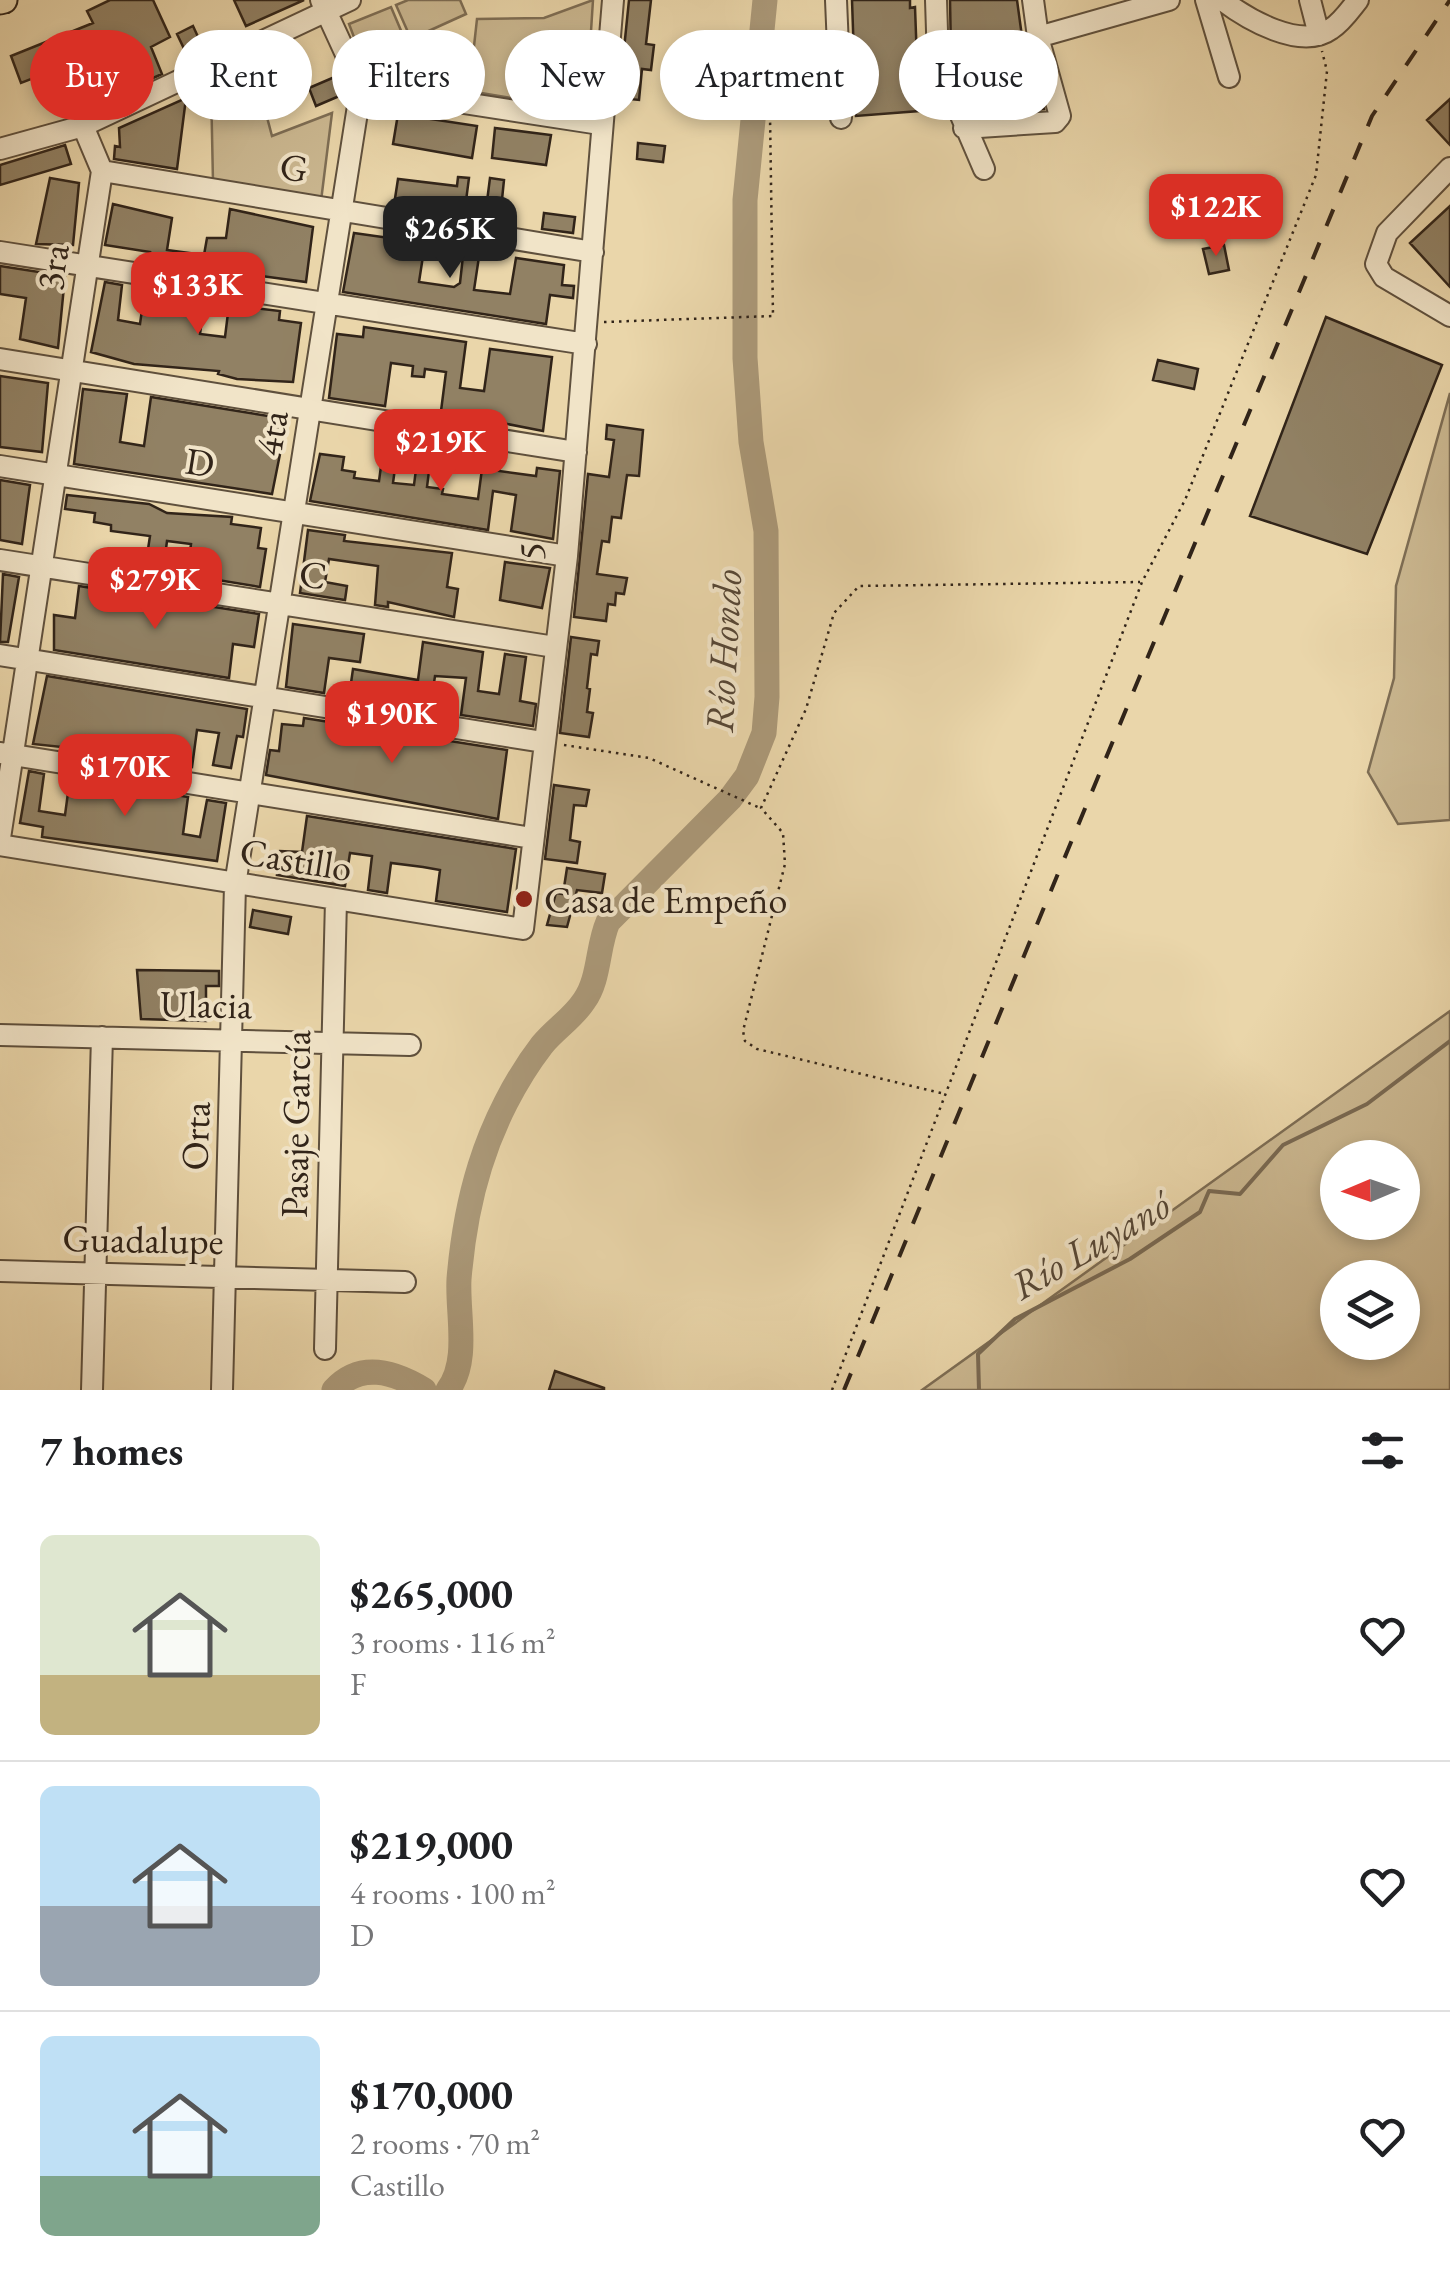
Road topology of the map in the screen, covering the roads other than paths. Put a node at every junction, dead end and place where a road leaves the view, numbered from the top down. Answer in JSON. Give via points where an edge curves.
{"nodes":[{"id":1,"x":350,"y":0,"type":"edge"},
{"id":2,"x":613,"y":0,"type":"edge"},
{"id":3,"x":836,"y":0,"type":"edge"},
{"id":4,"x":936,"y":0,"type":"edge"},
{"id":5,"x":1033,"y":0,"type":"edge"},
{"id":6,"x":1169,"y":0,"type":"edge"},
{"id":7,"x":1206,"y":0,"type":"edge"},
{"id":8,"x":1222,"y":0,"type":"edge"},
{"id":9,"x":1310,"y":0,"type":"edge"},
{"id":10,"x":1358,"y":0,"type":"edge"},
{"id":11,"x":324,"y":6,"type":"edge"},
{"id":12,"x":335,"y":30,"type":"edge"},
{"id":13,"x":837,"y":30,"type":"edge"},
{"id":14,"x":1037,"y":30,"type":"edge"},
{"id":15,"x":1058,"y":31,"type":"edge"},
{"id":16,"x":1318,"y":35,"type":"junction"},
{"id":17,"x":1229,"y":77,"type":"dead end"},
{"id":18,"x":485,"y":106,"type":"edge"},
{"id":19,"x":356,"y":120,"type":"edge"},
{"id":20,"x":1058,"y":120,"type":"edge"},
{"id":21,"x":600,"y":124,"type":"junction"},
{"id":22,"x":84,"y":126,"type":"junction"},
{"id":23,"x":964,"y":128,"type":"junction"},
{"id":24,"x":0,"y":149,"type":"edge"},
{"id":25,"x":1450,"y":168,"type":"edge"},
{"id":26,"x":984,"y":169,"type":"dead end"},
{"id":27,"x":102,"y":171,"type":"junction"},
{"id":28,"x":342,"y":210,"type":"junction"},
{"id":29,"x":0,"y":252,"type":"edge"},
{"id":30,"x":594,"y":252,"type":"junction"},
{"id":31,"x":88,"y":266,"type":"junction"},
{"id":32,"x":327,"y":304,"type":"junction"},
{"id":33,"x":1450,"y":316,"type":"edge"},
{"id":34,"x":586,"y":344,"type":"junction"},
{"id":35,"x":0,"y":359,"type":"edge"},
{"id":36,"x":71,"y":369,"type":"junction"},
{"id":37,"x":310,"y":406,"type":"junction"},
{"id":38,"x":576,"y":452,"type":"junction"},
{"id":39,"x":0,"y":466,"type":"edge"},
{"id":40,"x":54,"y":475,"type":"junction"},
{"id":41,"x":294,"y":512,"type":"junction"},
{"id":42,"x":566,"y":556,"type":"junction"},
{"id":43,"x":0,"y":560,"type":"edge"},
{"id":44,"x":40,"y":567,"type":"junction"},
{"id":45,"x":280,"y":604,"type":"junction"},
{"id":46,"x":555,"y":648,"type":"junction"},
{"id":47,"x":0,"y":654,"type":"edge"},
{"id":48,"x":27,"y":658,"type":"junction"},
{"id":49,"x":265,"y":695,"type":"junction"},
{"id":50,"x":543,"y":742,"type":"junction"},
{"id":51,"x":6,"y":754,"type":"edge"},
{"id":52,"x":250,"y":790,"type":"junction"},
{"id":53,"x":532,"y":838,"type":"junction"},
{"id":54,"x":0,"y":842,"type":"edge"},
{"id":55,"x":235,"y":885,"type":"junction"},
{"id":56,"x":336,"y":900,"type":"junction"},
{"id":57,"x":524,"y":929,"type":"joint"},
{"id":58,"x":0,"y":1036,"type":"edge"},
{"id":59,"x":102,"y":1037,"type":"junction"},
{"id":60,"x":233,"y":1039,"type":"junction"},
{"id":61,"x":332,"y":1042,"type":"junction"},
{"id":62,"x":410,"y":1045,"type":"dead end"},
{"id":63,"x":0,"y":1271,"type":"edge"},
{"id":64,"x":95,"y":1272,"type":"junction"},
{"id":65,"x":226,"y":1276,"type":"junction"},
{"id":66,"x":327,"y":1280,"type":"junction"},
{"id":67,"x":405,"y":1282,"type":"dead end"},
{"id":68,"x":325,"y":1349,"type":"dead end"},
{"id":69,"x":92,"y":1390,"type":"edge"},
{"id":70,"x":222,"y":1390,"type":"edge"}],
"edges":[{"from":1,"to":11,"type":"street"},
{"from":2,"to":21,"type":"street","name":"5"},
{"from":3,"to":13,"type":"street"},
{"from":4,"to":23,"type":"street","via":[[938,62]]},
{"from":5,"to":14,"type":"street"},
{"from":6,"to":15,"type":"street"},
{"from":7,"to":17,"type":"street"},
{"from":8,"to":16,"type":"street","via":[[1255,21]]},
{"from":9,"to":16,"type":"street"},
{"from":10,"to":16,"type":"street"},
{"from":11,"to":12,"type":"street"},
{"from":11,"to":22,"type":"street"},
{"from":18,"to":21,"type":"street"},
{"from":19,"to":28,"type":"street","name":"4ta"},
{"from":20,"to":23,"type":"street"},
{"from":21,"to":30,"type":"street","name":"5"},
{"from":22,"to":24,"type":"street"},
{"from":22,"to":27,"type":"street"},
{"from":23,"to":26,"type":"street"},
{"from":25,"to":33,"type":"street","via":[[1388,233],[1376,264],[1384,277]]},
{"from":27,"to":28,"type":"street","name":"G"},
{"from":27,"to":31,"type":"street","name":"3ra"},
{"from":28,"to":30,"type":"street","name":"G"},
{"from":28,"to":32,"type":"street","name":"4ta"},
{"from":29,"to":31,"type":"street"},
{"from":30,"to":34,"type":"street","name":"5"},
{"from":31,"to":32,"type":"street"},
{"from":31,"to":36,"type":"street","name":"3ra"},
{"from":32,"to":34,"type":"street"},
{"from":32,"to":37,"type":"street","name":"4ta"},
{"from":34,"to":38,"type":"street","name":"5"},
{"from":35,"to":36,"type":"street"},
{"from":36,"to":37,"type":"street"},
{"from":36,"to":40,"type":"street","name":"3ra"},
{"from":37,"to":38,"type":"street"},
{"from":37,"to":41,"type":"street","name":"4ta"},
{"from":38,"to":42,"type":"street","name":"5"},
{"from":39,"to":40,"type":"street","name":"D"},
{"from":40,"to":41,"type":"street","name":"D"},
{"from":40,"to":44,"type":"street","name":"3ra"},
{"from":41,"to":42,"type":"street","name":"D"},
{"from":41,"to":45,"type":"street","name":"4ta"},
{"from":42,"to":46,"type":"street","name":"5"},
{"from":43,"to":44,"type":"street","name":"C"},
{"from":44,"to":45,"type":"street","name":"C"},
{"from":44,"to":48,"type":"street","name":"3ra"},
{"from":45,"to":46,"type":"street","name":"C"},
{"from":45,"to":49,"type":"street","name":"4ta"},
{"from":46,"to":50,"type":"street","name":"5"},
{"from":47,"to":48,"type":"street"},
{"from":48,"to":49,"type":"street"},
{"from":48,"to":51,"type":"street","name":"3ra"},
{"from":49,"to":50,"type":"street"},
{"from":49,"to":52,"type":"street","name":"4ta"},
{"from":50,"to":53,"type":"street","name":"5"},
{"from":51,"to":52,"type":"street"},
{"from":51,"to":54,"type":"street","name":"3ra"},
{"from":52,"to":53,"type":"street"},
{"from":52,"to":55,"type":"street","name":"4ta"},
{"from":53,"to":57,"type":"street","name":"5"},
{"from":54,"to":55,"type":"street","name":"Castillo"},
{"from":55,"to":56,"type":"street","name":"Castillo"},
{"from":55,"to":60,"type":"street","name":"Orta"},
{"from":56,"to":57,"type":"street","name":"Castillo"},
{"from":56,"to":61,"type":"street","name":"Pasaje García"},
{"from":58,"to":59,"type":"street","name":"Ulacia"},
{"from":59,"to":60,"type":"street","name":"Ulacia"},
{"from":59,"to":64,"type":"street"},
{"from":60,"to":61,"type":"street","name":"Ulacia"},
{"from":60,"to":65,"type":"street","name":"Orta"},
{"from":61,"to":62,"type":"street","name":"Ulacia"},
{"from":61,"to":66,"type":"street","name":"Pasaje García"},
{"from":63,"to":64,"type":"street","name":"Guadalupe"},
{"from":64,"to":65,"type":"street","name":"Guadalupe"},
{"from":64,"to":69,"type":"street"},
{"from":65,"to":66,"type":"street","name":"Guadalupe"},
{"from":65,"to":70,"type":"street","name":"Orta"},
{"from":66,"to":67,"type":"street","name":"Guadalupe"},
{"from":66,"to":68,"type":"street","name":"Pasaje García"}]}
